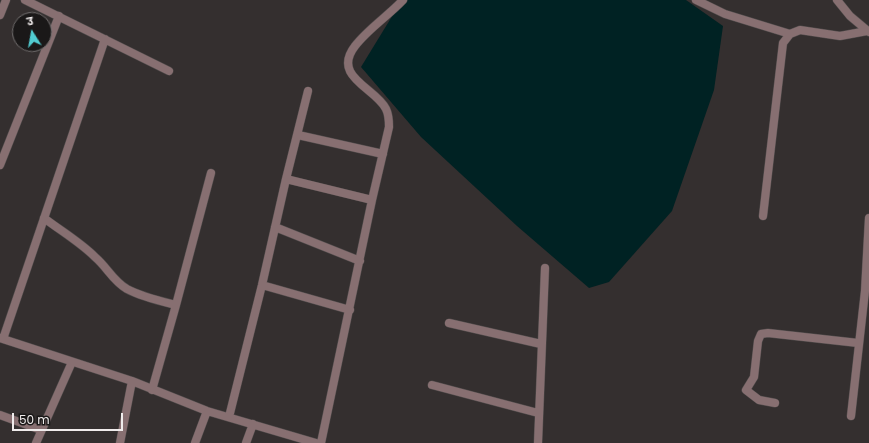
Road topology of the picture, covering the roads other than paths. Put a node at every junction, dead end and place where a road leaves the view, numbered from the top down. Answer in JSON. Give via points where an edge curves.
{"nodes":[{"id":1,"x":6,"y":0,"type":"edge"},
{"id":2,"x":25,"y":0,"type":"edge"},
{"id":3,"x":403,"y":0,"type":"edge"},
{"id":4,"x":696,"y":0,"type":"edge"},
{"id":5,"x":837,"y":0,"type":"edge"},
{"id":6,"x":0,"y":16,"type":"edge"},
{"id":7,"x":59,"y":16,"type":"junction"},
{"id":8,"x":868,"y":32,"type":"edge"},
{"id":9,"x":790,"y":34,"type":"junction"},
{"id":10,"x":105,"y":39,"type":"junction"},
{"id":11,"x":169,"y":71,"type":"dead end"},
{"id":12,"x":308,"y":92,"type":"dead end"},
{"id":13,"x":298,"y":135,"type":"junction"},
{"id":14,"x":384,"y":154,"type":"junction"},
{"id":15,"x":0,"y":165,"type":"edge"},
{"id":16,"x":211,"y":173,"type":"dead end"},
{"id":17,"x":286,"y":179,"type":"junction"},
{"id":18,"x":372,"y":200,"type":"junction"},
{"id":19,"x":764,"y":216,"type":"dead end"},
{"id":20,"x":44,"y":218,"type":"junction"},
{"id":21,"x":869,"y":218,"type":"edge"},
{"id":22,"x":276,"y":227,"type":"junction"},
{"id":23,"x":360,"y":261,"type":"junction"},
{"id":24,"x":545,"y":268,"type":"dead end"},
{"id":25,"x":262,"y":285,"type":"junction"},
{"id":26,"x":176,"y":305,"type":"junction"},
{"id":27,"x":350,"y":310,"type":"junction"},
{"id":28,"x":449,"y":323,"type":"dead end"},
{"id":29,"x":2,"y":338,"type":"edge"},
{"id":30,"x":858,"y":343,"type":"junction"},
{"id":31,"x":541,"y":344,"type":"junction"},
{"id":32,"x":72,"y":362,"type":"junction"},
{"id":33,"x":132,"y":381,"type":"junction"},
{"id":34,"x":432,"y":385,"type":"dead end"},
{"id":35,"x":152,"y":390,"type":"junction"},
{"id":36,"x":775,"y":403,"type":"dead end"},
{"id":37,"x":207,"y":411,"type":"junction"},
{"id":38,"x":538,"y":413,"type":"junction"},
{"id":39,"x":0,"y":415,"type":"edge"},
{"id":40,"x":851,"y":416,"type":"dead end"},
{"id":41,"x":229,"y":417,"type":"junction"},
{"id":42,"x":253,"y":424,"type":"junction"},
{"id":43,"x":41,"y":430,"type":"junction"},
{"id":44,"x":36,"y":443,"type":"edge"},
{"id":45,"x":120,"y":443,"type":"edge"},
{"id":46,"x":195,"y":443,"type":"edge"},
{"id":47,"x":246,"y":443,"type":"edge"},
{"id":48,"x":316,"y":443,"type":"edge"},
{"id":49,"x":321,"y":443,"type":"edge"},
{"id":50,"x":538,"y":443,"type":"edge"}],
"edges":[{"from":1,"to":6,"type":"street"},
{"from":2,"to":7,"type":"street"},
{"from":3,"to":14,"type":"street","via":[[364,35],[348,59],[355,79],[386,108],[389,127]]},
{"from":4,"to":9,"type":"street","via":[[725,14]]},
{"from":5,"to":8,"type":"street"},
{"from":7,"to":10,"type":"street"},
{"from":7,"to":15,"type":"street"},
{"from":8,"to":9,"type":"street","via":[[840,36],[800,30]]},
{"from":9,"to":19,"type":"street","via":[[784,43]]},
{"from":10,"to":11,"type":"street"},
{"from":10,"to":20,"type":"street"},
{"from":12,"to":13,"type":"street"},
{"from":13,"to":14,"type":"street"},
{"from":13,"to":17,"type":"street"},
{"from":14,"to":18,"type":"street"},
{"from":16,"to":26,"type":"street"},
{"from":17,"to":18,"type":"street"},
{"from":17,"to":22,"type":"street"},
{"from":18,"to":23,"type":"street"},
{"from":20,"to":26,"type":"street","via":[[86,248],[118,283],[127,289]]},
{"from":20,"to":29,"type":"street"},
{"from":21,"to":30,"type":"street"},
{"from":22,"to":23,"type":"street"},
{"from":22,"to":25,"type":"street"},
{"from":23,"to":27,"type":"street"},
{"from":24,"to":31,"type":"street"},
{"from":25,"to":27,"type":"street"},
{"from":25,"to":41,"type":"street"},
{"from":26,"to":35,"type":"street"},
{"from":27,"to":49,"type":"street"},
{"from":28,"to":31,"type":"street"},
{"from":29,"to":32,"type":"street"},
{"from":30,"to":36,"type":"street","via":[[761,334],[754,377],[746,390],[759,400]]},
{"from":30,"to":40,"type":"street"},
{"from":31,"to":38,"type":"street"},
{"from":32,"to":33,"type":"street"},
{"from":32,"to":43,"type":"street"},
{"from":33,"to":35,"type":"street"},
{"from":33,"to":45,"type":"street"},
{"from":34,"to":38,"type":"street"},
{"from":35,"to":37,"type":"street"},
{"from":37,"to":41,"type":"street"},
{"from":37,"to":46,"type":"street"},
{"from":38,"to":50,"type":"street"},
{"from":39,"to":43,"type":"street"},
{"from":41,"to":42,"type":"street"},
{"from":42,"to":47,"type":"street"},
{"from":42,"to":48,"type":"street"},
{"from":43,"to":44,"type":"street"}]}
